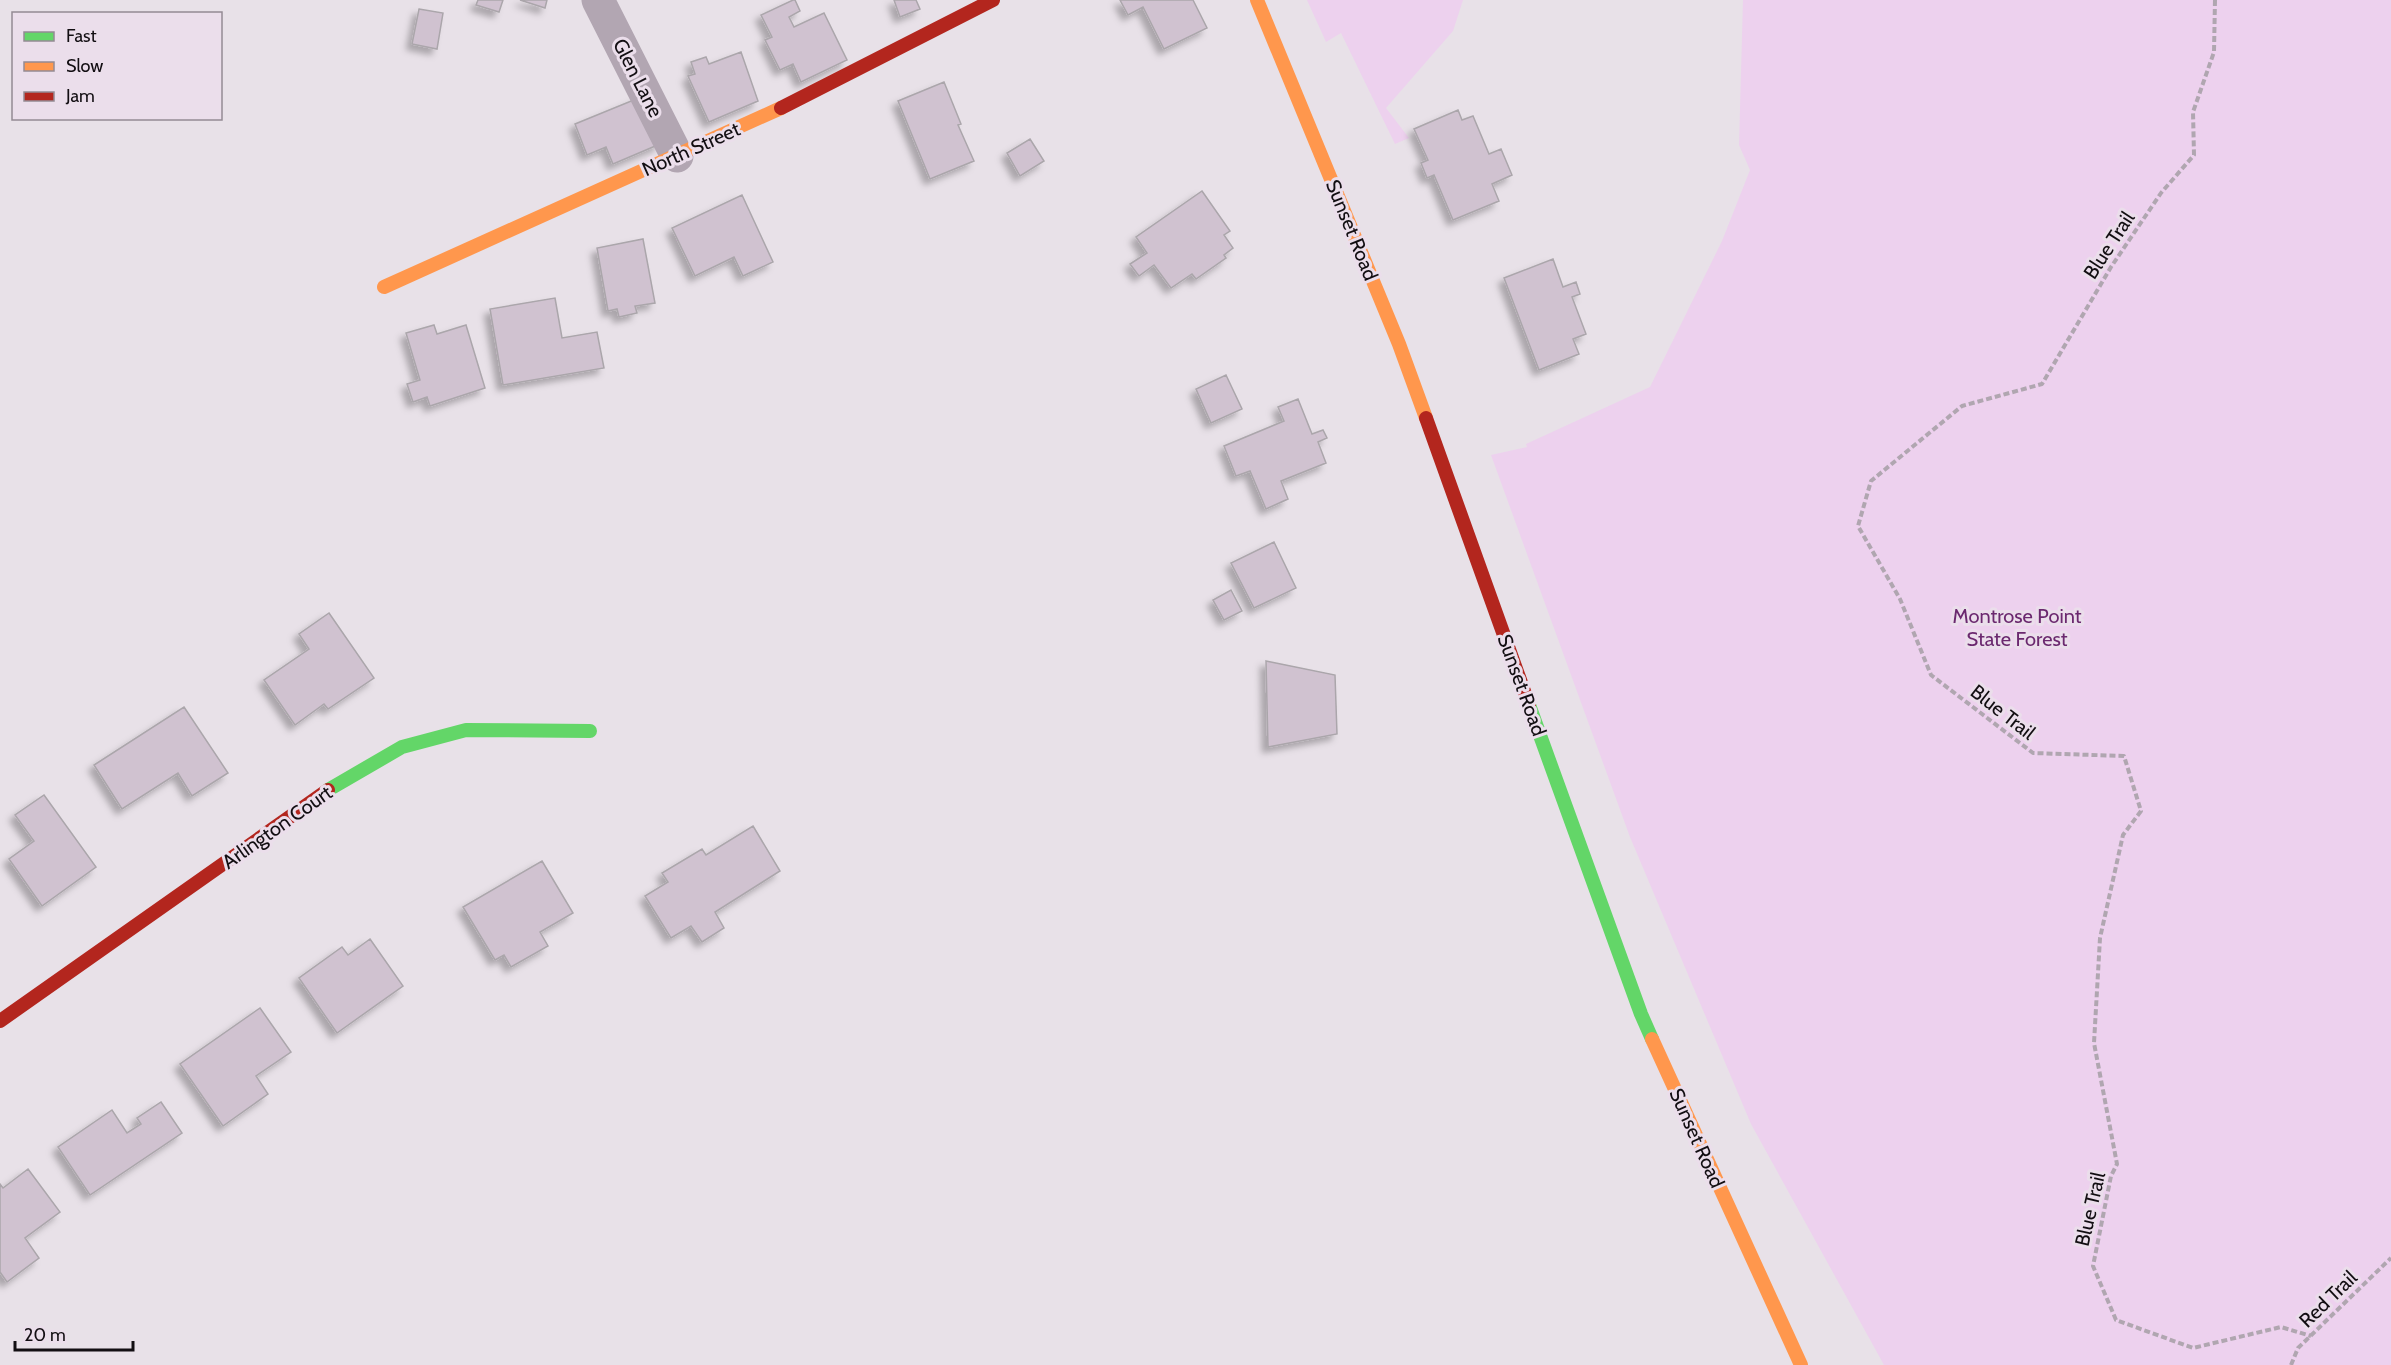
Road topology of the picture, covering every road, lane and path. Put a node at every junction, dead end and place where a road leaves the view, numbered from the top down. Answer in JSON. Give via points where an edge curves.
{"nodes":[{"id":1,"x":598,"y":0,"type":"edge"},
{"id":2,"x":993,"y":0,"type":"edge"},
{"id":3,"x":1257,"y":0,"type":"edge"},
{"id":4,"x":2214,"y":0,"type":"edge"},
{"id":5,"x":677,"y":156,"type":"junction"},
{"id":6,"x":384,"y":287,"type":"dead end"},
{"id":7,"x":590,"y":731,"type":"dead end"},
{"id":8,"x":0,"y":1021,"type":"edge"},
{"id":9,"x":2391,"y":1258,"type":"edge"},
{"id":10,"x":2311,"y":1336,"type":"junction"},
{"id":11,"x":1801,"y":1365,"type":"edge"},
{"id":12,"x":2291,"y":1365,"type":"edge"}],
"edges":[{"from":1,"to":5,"type":"street","name":"Glen Lane"},
{"from":2,"to":5,"type":"street","name":"North Street","via":[[761,118]]},
{"from":3,"to":11,"type":"street","name":"Sunset Road","via":[[1399,344],[1641,1014]]},
{"from":4,"to":10,"type":"path","name":"Blue Trail","via":[[2214,52],[2193,112],[2194,155],[2161,193],[2117,257],[2042,384],[1962,406],[1871,481],[1858,526],[1900,599],[1931,675],[2032,753],[2124,756],[2141,811],[2123,835],[2100,938],[2094,1043],[2117,1164],[2111,1176],[2093,1266],[2116,1320],[2193,1348],[2281,1327]]},
{"from":5,"to":6,"type":"street","name":"North Street"},
{"from":7,"to":8,"type":"street","name":"Arlington Court","via":[[466,730],[402,747],[339,783]]},
{"from":9,"to":10,"type":"path","name":"Red Trail"},
{"from":10,"to":12,"type":"path","name":"Red Trail","via":[[2298,1348]]}]}
